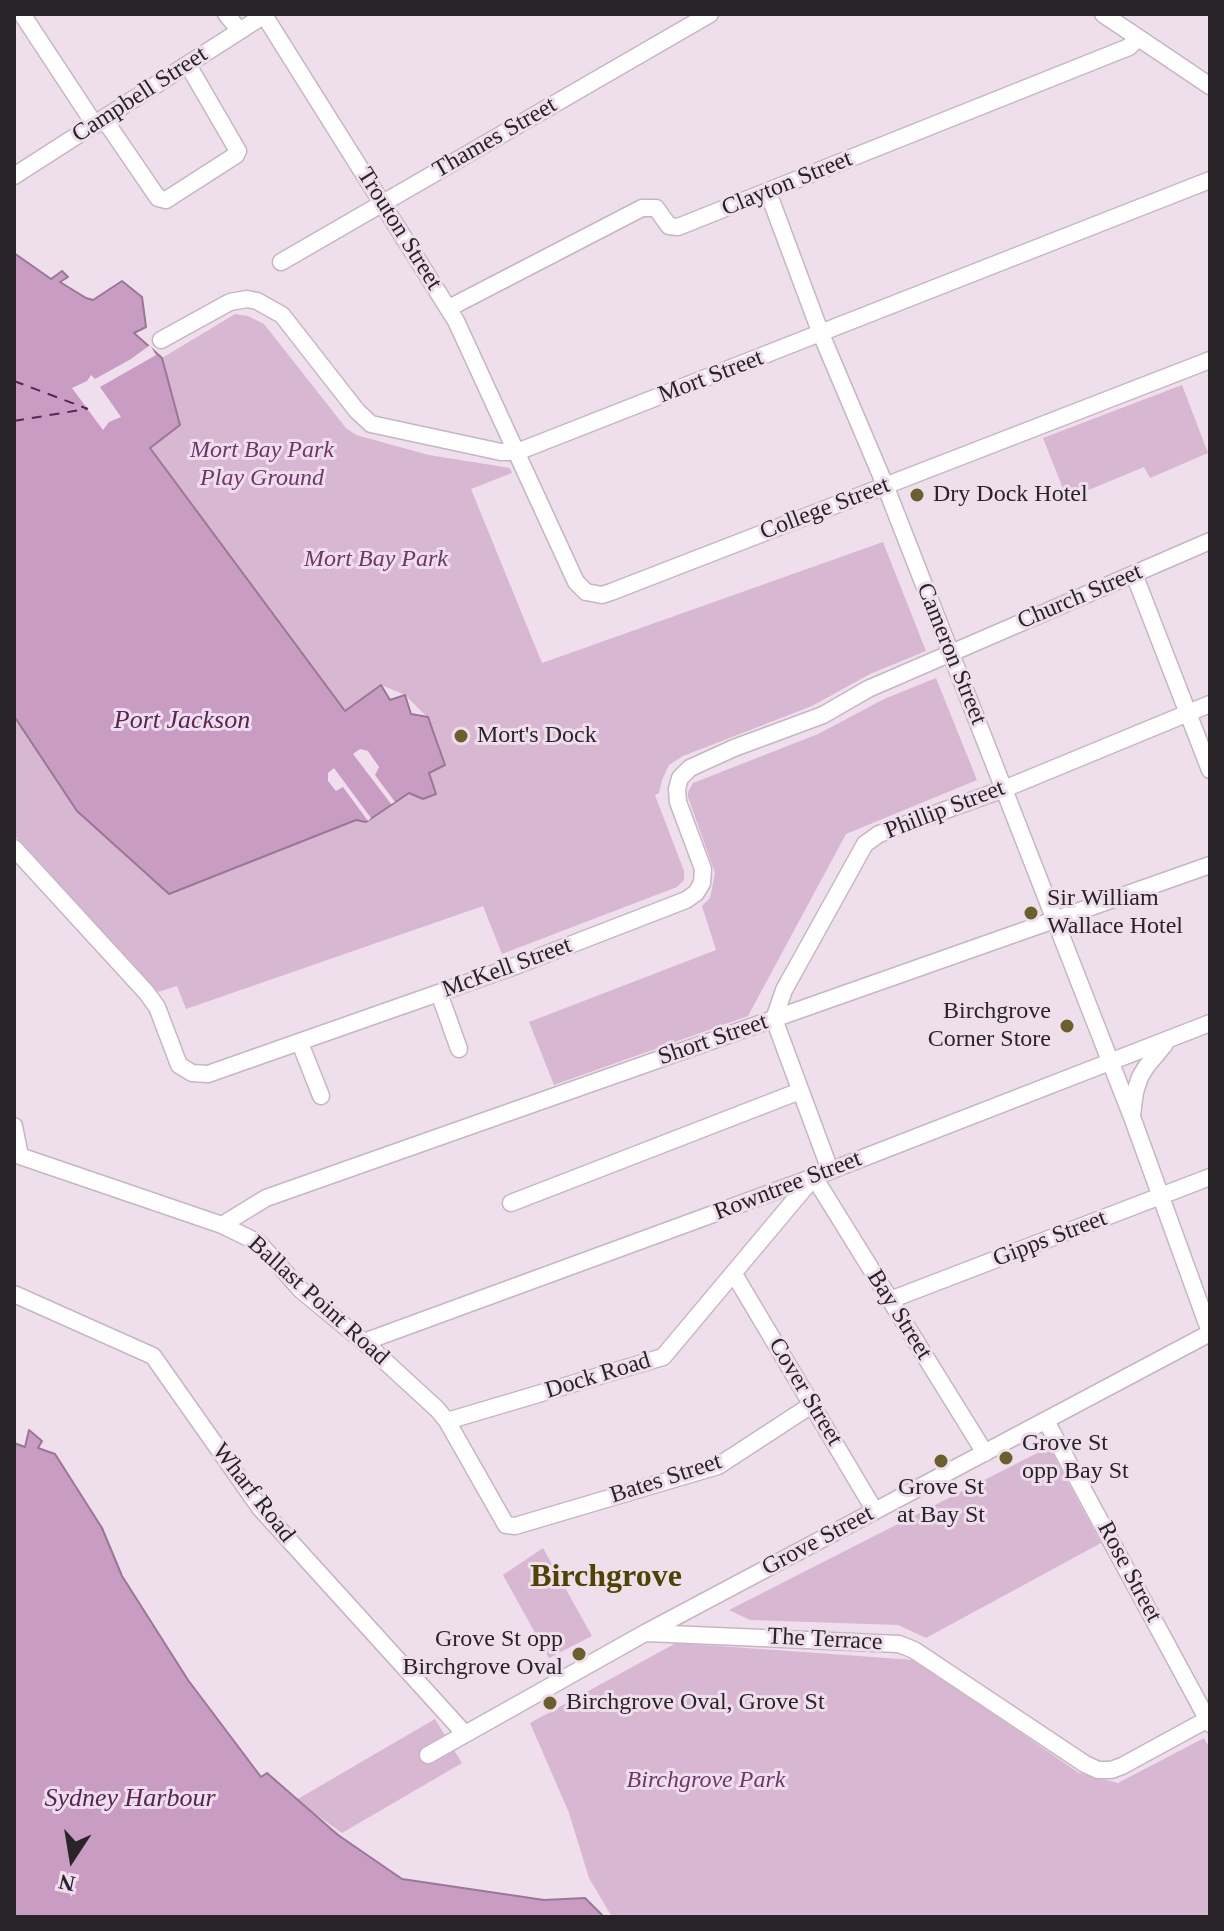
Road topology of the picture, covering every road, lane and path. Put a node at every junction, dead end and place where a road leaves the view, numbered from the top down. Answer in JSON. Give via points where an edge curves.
{"nodes":[{"id":1,"x":22,"y":14,"type":"edge"},
{"id":2,"x":226,"y":14,"type":"edge"},
{"id":3,"x":710,"y":14,"type":"edge"},
{"id":4,"x":1103,"y":14,"type":"edge"},
{"id":5,"x":265,"y":15,"type":"edge"},
{"id":6,"x":240,"y":31,"type":"junction"},
{"id":7,"x":1138,"y":38,"type":"junction"},
{"id":8,"x":188,"y":65,"type":"junction"},
{"id":9,"x":1210,"y":86,"type":"edge"},
{"id":10,"x":100,"y":122,"type":"junction"},
{"id":11,"x":14,"y":176,"type":"edge"},
{"id":12,"x":1210,"y":180,"type":"edge"},
{"id":13,"x":768,"y":192,"type":"junction"},
{"id":14,"x":382,"y":203,"type":"junction"},
{"id":15,"x":281,"y":262,"type":"dead end"},
{"id":16,"x":449,"y":308,"type":"junction"},
{"id":17,"x":821,"y":334,"type":"junction"},
{"id":18,"x":161,"y":340,"type":"dead end"},
{"id":19,"x":1210,"y":360,"type":"edge"},
{"id":20,"x":517,"y":452,"type":"junction"},
{"id":21,"x":885,"y":485,"type":"junction"},
{"id":22,"x":1210,"y":541,"type":"edge"},
{"id":23,"x":1134,"y":574,"type":"junction"},
{"id":24,"x":951,"y":653,"type":"junction"},
{"id":25,"x":1210,"y":704,"type":"edge"},
{"id":26,"x":1188,"y":713,"type":"junction"},
{"id":27,"x":1210,"y":770,"type":"edge"},
{"id":28,"x":1004,"y":789,"type":"junction"},
{"id":29,"x":14,"y":848,"type":"edge"},
{"id":30,"x":1210,"y":865,"type":"edge"},
{"id":31,"x":1055,"y":919,"type":"junction"},
{"id":32,"x":439,"y":993,"type":"junction"},
{"id":33,"x":774,"y":1019,"type":"junction"},
{"id":34,"x":1210,"y":1023,"type":"edge"},
{"id":35,"x":1167,"y":1041,"type":"junction"},
{"id":36,"x":300,"y":1043,"type":"junction"},
{"id":37,"x":459,"y":1049,"type":"dead end"},
{"id":38,"x":1110,"y":1062,"type":"junction"},
{"id":39,"x":800,"y":1091,"type":"junction"},
{"id":40,"x":321,"y":1096,"type":"dead end"},
{"id":41,"x":1132,"y":1117,"type":"junction"},
{"id":42,"x":14,"y":1126,"type":"edge"},
{"id":43,"x":17,"y":1155,"type":"edge"},
{"id":44,"x":830,"y":1170,"type":"junction"},
{"id":45,"x":814,"y":1177,"type":"junction"},
{"id":46,"x":1210,"y":1177,"type":"edge"},
{"id":47,"x":770,"y":1193,"type":"junction"},
{"id":48,"x":1160,"y":1197,"type":"junction"},
{"id":49,"x":511,"y":1203,"type":"dead end"},
{"id":50,"x":779,"y":1217,"type":"junction"},
{"id":51,"x":222,"y":1225,"type":"junction"},
{"id":52,"x":734,"y":1274,"type":"junction"},
{"id":53,"x":14,"y":1294,"type":"edge"},
{"id":54,"x":890,"y":1300,"type":"junction"},
{"id":55,"x":1210,"y":1332,"type":"edge"},
{"id":56,"x":364,"y":1342,"type":"junction"},
{"id":57,"x":813,"y":1404,"type":"junction"},
{"id":58,"x":447,"y":1421,"type":"junction"},
{"id":59,"x":1046,"y":1421,"type":"junction"},
{"id":60,"x":985,"y":1453,"type":"junction"},
{"id":61,"x":875,"y":1511,"type":"junction"},
{"id":62,"x":506,"y":1525,"type":"joint"},
{"id":63,"x":645,"y":1633,"type":"junction"},
{"id":64,"x":1209,"y":1721,"type":"edge"},
{"id":65,"x":465,"y":1734,"type":"junction"},
{"id":66,"x":428,"y":1755,"type":"dead end"}],
"edges":[{"from":1,"to":10,"type":"street"},
{"from":2,"to":6,"type":"street"},
{"from":3,"to":14,"type":"street","name":"Thames Street"},
{"from":4,"to":7,"type":"street"},
{"from":5,"to":6,"type":"street","name":"Campbell Street"},
{"from":5,"to":14,"type":"street","name":"Trouton Street"},
{"from":6,"to":8,"type":"street","name":"Campbell Street"},
{"from":7,"to":9,"type":"street"},
{"from":7,"to":13,"type":"street","name":"Clayton Street","via":[[1129,47]]},
{"from":8,"to":10,"type":"street","name":"Campbell Street"},
{"from":8,"to":10,"type":"street","via":[[236,155],[166,200],[158,198]]},
{"from":10,"to":11,"type":"street","name":"Campbell Street"},
{"from":12,"to":17,"type":"street","name":"Mort Street"},
{"from":13,"to":16,"type":"street","name":"Clayton Street","via":[[678,227],[669,226],[656,208],[642,208]]},
{"from":13,"to":17,"type":"street","name":"Cameron Street"},
{"from":14,"to":15,"type":"street","name":"Thames Street"},
{"from":14,"to":16,"type":"street","name":"Trouton Street"},
{"from":16,"to":20,"type":"street","name":"Trouton Street"},
{"from":17,"to":20,"type":"street","name":"Mort Street"},
{"from":17,"to":21,"type":"street","name":"Cameron Street"},
{"from":18,"to":20,"type":"street","name":"Mort Street","via":[[230,302],[247,299],[282,315],[371,424]]},
{"from":19,"to":21,"type":"street","name":"College Street"},
{"from":20,"to":21,"type":"street","name":"College Street","via":[[576,582],[593,594],[611,592]]},
{"from":21,"to":24,"type":"street","name":"Cameron Street"},
{"from":22,"to":23,"type":"street","name":"Church Street"},
{"from":23,"to":24,"type":"street","name":"Church Street"},
{"from":23,"to":26,"type":"street"},
{"from":24,"to":28,"type":"street","name":"Cameron Street"},
{"from":24,"to":32,"type":"street","name":"McKell Street","via":[[823,715],[690,768],[677,789],[703,869],[696,893]]},
{"from":25,"to":26,"type":"street","name":"Phillip Street"},
{"from":26,"to":27,"type":"street"},
{"from":26,"to":28,"type":"street","name":"Phillip Street"},
{"from":28,"to":31,"type":"street","name":"Cameron Street"},
{"from":28,"to":33,"type":"street","name":"Phillip Street","via":[[879,834],[865,844],[784,990]]},
{"from":29,"to":36,"type":"street","name":"McKell Street","via":[[146,992],[179,1065],[208,1074]]},
{"from":30,"to":31,"type":"street","name":"Short Street"},
{"from":31,"to":33,"type":"street","name":"Short Street"},
{"from":31,"to":38,"type":"street","name":"Cameron Street"},
{"from":32,"to":36,"type":"street","name":"McKell Street"},
{"from":32,"to":37,"type":"street"},
{"from":33,"to":39,"type":"street"},
{"from":33,"to":51,"type":"street","name":"Short Street","via":[[266,1198]]},
{"from":34,"to":35,"type":"street","name":"Rowntree Street"},
{"from":35,"to":38,"type":"street","name":"Rowntree Street"},
{"from":35,"to":41,"type":"street","via":[[1140,1077]]},
{"from":36,"to":40,"type":"street"},
{"from":38,"to":41,"type":"street","name":"Cameron Street"},
{"from":38,"to":44,"type":"street","name":"Rowntree Street"},
{"from":39,"to":44,"type":"street"},
{"from":39,"to":49,"type":"street"},
{"from":41,"to":48,"type":"street","name":"Cameron Street"},
{"from":42,"to":43,"type":"street"},
{"from":43,"to":51,"type":"street","name":"Ballast Point Road"},
{"from":44,"to":45,"type":"street","name":"Rowntree Street"},
{"from":45,"to":47,"type":"street","name":"Rowntree Street"},
{"from":45,"to":50,"type":"street","name":"Dock Road"},
{"from":45,"to":54,"type":"street","name":"Bay Street"},
{"from":46,"to":48,"type":"street","name":"Gipps Street"},
{"from":47,"to":50,"type":"street"},
{"from":47,"to":56,"type":"street","name":"Rowntree Street"},
{"from":48,"to":54,"type":"street","name":"Gipps Street"},
{"from":48,"to":55,"type":"street","name":"Cameron Street"},
{"from":50,"to":52,"type":"street","name":"Dock Road"},
{"from":51,"to":56,"type":"street","name":"Ballast Point Road","via":[[259,1243],[301,1290]]},
{"from":52,"to":57,"type":"street","name":"Cover Street"},
{"from":52,"to":58,"type":"street","name":"Dock Road","via":[[663,1357]]},
{"from":53,"to":65,"type":"street","name":"Wharf Road","via":[[153,1356],[260,1508]]},
{"from":54,"to":60,"type":"street","name":"Bay Street"},
{"from":55,"to":59,"type":"street","name":"Grove Street"},
{"from":56,"to":58,"type":"street","name":"Ballast Point Road"},
{"from":57,"to":61,"type":"street","name":"Cover Street"},
{"from":57,"to":62,"type":"street","name":"Bates Street","via":[[718,1466]]},
{"from":58,"to":62,"type":"street","name":"Ballast Point Road"},
{"from":59,"to":60,"type":"street","name":"Grove Street"},
{"from":59,"to":64,"type":"street","name":"Rose Street"},
{"from":60,"to":61,"type":"street","name":"Grove Street"},
{"from":61,"to":63,"type":"street","name":"Grove Street"},
{"from":63,"to":64,"type":"street","name":"The Terrace","via":[[899,1644],[1085,1764],[1104,1770]]},
{"from":63,"to":65,"type":"street","name":"Grove Street"},
{"from":65,"to":66,"type":"street","name":"Grove Street"}]}
